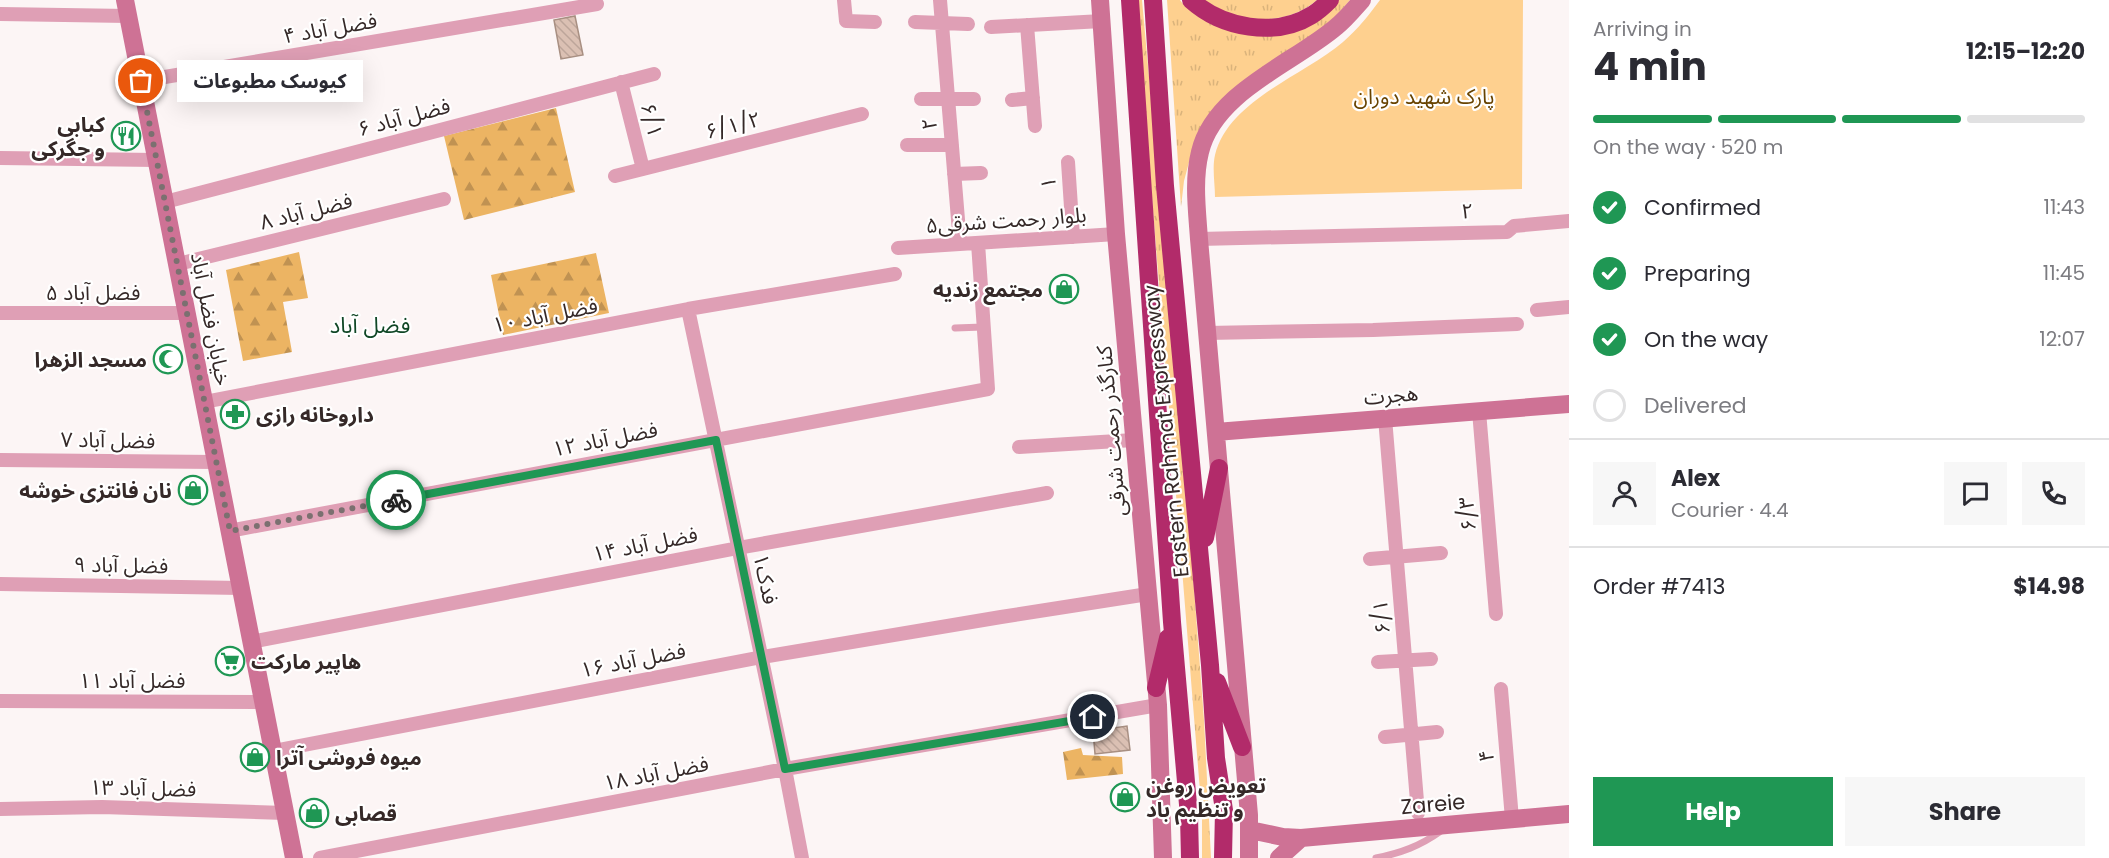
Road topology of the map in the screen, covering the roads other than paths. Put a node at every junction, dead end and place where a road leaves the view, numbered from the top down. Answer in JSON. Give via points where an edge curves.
{"nodes":[{"id":1,"x":844,"y":0,"type":"edge"},
{"id":2,"x":940,"y":0,"type":"edge"},
{"id":3,"x":1100,"y":0,"type":"edge"},
{"id":4,"x":1130,"y":0,"type":"edge"},
{"id":5,"x":1153,"y":0,"type":"edge"},
{"id":6,"x":1191,"y":0,"type":"edge"},
{"id":7,"x":1330,"y":0,"type":"edge"},
{"id":8,"x":1362,"y":0,"type":"edge"},
{"id":9,"x":597,"y":4,"type":"dead end"},
{"id":10,"x":126,"y":8,"type":"edge"},
{"id":11,"x":0,"y":14,"type":"edge"},
{"id":12,"x":1102,"y":21,"type":"junction"},
{"id":13,"x":875,"y":22,"type":"dead end"},
{"id":14,"x":915,"y":22,"type":"dead end"},
{"id":15,"x":942,"y":23,"type":"junction"},
{"id":16,"x":968,"y":24,"type":"dead end"},
{"id":17,"x":1028,"y":25,"type":"junction"},
{"id":18,"x":991,"y":27,"type":"dead end"},
{"id":19,"x":654,"y":74,"type":"dead end"},
{"id":20,"x":141,"y":81,"type":"junction"},
{"id":21,"x":621,"y":82,"type":"junction"},
{"id":22,"x":1033,"y":98,"type":"junction"},
{"id":23,"x":921,"y":99,"type":"dead end"},
{"id":24,"x":948,"y":99,"type":"junction"},
{"id":25,"x":974,"y":99,"type":"dead end"},
{"id":26,"x":1012,"y":100,"type":"dead end"},
{"id":27,"x":862,"y":114,"type":"dead end"},
{"id":28,"x":1035,"y":126,"type":"dead end"},
{"id":29,"x":907,"y":145,"type":"dead end"},
{"id":30,"x":952,"y":145,"type":"junction"},
{"id":31,"x":0,"y":158,"type":"edge"},
{"id":32,"x":156,"y":160,"type":"junction"},
{"id":33,"x":1068,"y":162,"type":"dead end"},
{"id":34,"x":643,"y":169,"type":"junction"},
{"id":35,"x":981,"y":173,"type":"dead end"},
{"id":36,"x":954,"y":174,"type":"junction"},
{"id":37,"x":615,"y":176,"type":"dead end"},
{"id":38,"x":444,"y":200,"type":"dead end"},
{"id":39,"x":165,"y":202,"type":"junction"},
{"id":40,"x":1569,"y":221,"type":"edge"},
{"id":41,"x":1116,"y":234,"type":"junction"},
{"id":42,"x":1073,"y":237,"type":"junction"},
{"id":43,"x":1199,"y":239,"type":"junction"},
{"id":44,"x":978,"y":243,"type":"junction"},
{"id":45,"x":960,"y":244,"type":"junction"},
{"id":46,"x":898,"y":248,"type":"dead end"},
{"id":47,"x":178,"y":264,"type":"junction"},
{"id":48,"x":895,"y":274,"type":"dead end"},
{"id":49,"x":1569,"y":307,"type":"edge"},
{"id":50,"x":688,"y":309,"type":"junction"},
{"id":51,"x":1537,"y":310,"type":"dead end"},
{"id":52,"x":0,"y":313,"type":"edge"},
{"id":53,"x":187,"y":313,"type":"junction"},
{"id":54,"x":1517,"y":324,"type":"dead end"},
{"id":55,"x":983,"y":327,"type":"junction"},
{"id":56,"x":955,"y":328,"type":"dead end"},
{"id":57,"x":1206,"y":333,"type":"junction"},
{"id":58,"x":204,"y":402,"type":"junction"},
{"id":59,"x":1569,"y":404,"type":"edge"},
{"id":60,"x":1479,"y":411,"type":"junction"},
{"id":61,"x":1385,"y":418,"type":"junction"},
{"id":62,"x":1216,"y":432,"type":"junction"},
{"id":63,"x":716,"y":440,"type":"junction"},
{"id":64,"x":1134,"y":440,"type":"junction"},
{"id":65,"x":1019,"y":447,"type":"dead end"},
{"id":66,"x":0,"y":460,"type":"edge"},
{"id":67,"x":216,"y":462,"type":"junction"},
{"id":68,"x":1219,"y":468,"type":"junction"},
{"id":69,"x":1047,"y":493,"type":"dead end"},
{"id":70,"x":230,"y":531,"type":"junction"},
{"id":71,"x":738,"y":548,"type":"junction"},
{"id":72,"x":1441,"y":553,"type":"dead end"},
{"id":73,"x":1200,"y":557,"type":"junction"},
{"id":74,"x":1397,"y":557,"type":"junction"},
{"id":75,"x":1370,"y":560,"type":"dead end"},
{"id":76,"x":0,"y":584,"type":"edge"},
{"id":77,"x":241,"y":588,"type":"junction"},
{"id":78,"x":1148,"y":594,"type":"junction"},
{"id":79,"x":1496,"y":614,"type":"dead end"},
{"id":80,"x":1172,"y":622,"type":"junction"},
{"id":81,"x":251,"y":642,"type":"junction"},
{"id":82,"x":762,"y":657,"type":"junction"},
{"id":83,"x":1431,"y":659,"type":"dead end"},
{"id":84,"x":1406,"y":660,"type":"junction"},
{"id":85,"x":1378,"y":662,"type":"dead end"},
{"id":86,"x":1210,"y":665,"type":"junction"},
{"id":87,"x":1501,"y":689,"type":"dead end"},
{"id":88,"x":1157,"y":697,"type":"junction"},
{"id":89,"x":0,"y":702,"type":"edge"},
{"id":90,"x":263,"y":702,"type":"junction"},
{"id":91,"x":1437,"y":732,"type":"dead end"},
{"id":92,"x":1413,"y":735,"type":"junction"},
{"id":93,"x":1385,"y":737,"type":"dead end"},
{"id":94,"x":1242,"y":747,"type":"junction"},
{"id":95,"x":273,"y":751,"type":"junction"},
{"id":96,"x":785,"y":769,"type":"junction"},
{"id":97,"x":0,"y":809,"type":"edge"},
{"id":98,"x":285,"y":813,"type":"junction"},
{"id":99,"x":1418,"y":813,"type":"dead end"},
{"id":100,"x":1569,"y":814,"type":"edge"},
{"id":101,"x":1512,"y":819,"type":"junction"},
{"id":102,"x":1448,"y":826,"type":"junction"},
{"id":103,"x":1250,"y":830,"type":"junction"},
{"id":104,"x":1301,"y":838,"type":"junction"},
{"id":105,"x":1395,"y":856,"type":"edge"},
{"id":106,"x":294,"y":858,"type":"edge"},
{"id":107,"x":320,"y":858,"type":"edge"},
{"id":108,"x":801,"y":858,"type":"edge"},
{"id":109,"x":1163,"y":858,"type":"edge"},
{"id":110,"x":1190,"y":858,"type":"edge"},
{"id":111,"x":1223,"y":858,"type":"edge"},
{"id":112,"x":1249,"y":858,"type":"edge"},
{"id":113,"x":1279,"y":858,"type":"edge"},
{"id":114,"x":1376,"y":858,"type":"edge"}],
"edges":[{"from":1,"to":13,"type":"street","via":[[846,21]]},
{"from":2,"to":15,"type":"street","name":"۲"},
{"from":3,"to":12,"type":"main road","name":"کنارگذر رحمت شرقی"},
{"from":4,"to":80,"type":"highway","name":"Eastern Rahmat Expressway"},
{"from":5,"to":73,"type":"highway","name":"Eastern Rahmat Expressway","via":[[1165,186]]},
{"from":6,"to":7,"type":"highway","via":[[1208,14],[1249,28],[1290,24],[1312,15]]},
{"from":8,"to":43,"type":"main road","via":[[1336,27],[1247,87],[1211,126],[1200,150],[1195,182]]},
{"from":9,"to":20,"type":"street","name":"فضل آباد ۴"},
{"from":10,"to":11,"type":"street"},
{"from":10,"to":20,"type":"main road","name":"خیابان فضل آباد"},
{"from":12,"to":17,"type":"street"},
{"from":12,"to":41,"type":"main road","name":"کنارگذر رحمت شرقی"},
{"from":14,"to":15,"type":"street"},
{"from":15,"to":16,"type":"street"},
{"from":15,"to":24,"type":"street","name":"۲"},
{"from":17,"to":18,"type":"street"},
{"from":17,"to":22,"type":"street"},
{"from":19,"to":21,"type":"street","name":"فضل آباد ۶"},
{"from":20,"to":32,"type":"main road","name":"خیابان فضل آباد"},
{"from":21,"to":34,"type":"street","name":"۶/۱"},
{"from":21,"to":39,"type":"street","name":"فضل آباد ۶"},
{"from":22,"to":26,"type":"street"},
{"from":22,"to":28,"type":"street"},
{"from":23,"to":24,"type":"street"},
{"from":24,"to":25,"type":"street"},
{"from":24,"to":30,"type":"street","name":"۲"},
{"from":27,"to":34,"type":"street","name":"۶/۱/۲"},
{"from":29,"to":30,"type":"street"},
{"from":30,"to":36,"type":"street","name":"۲"},
{"from":31,"to":32,"type":"street"},
{"from":32,"to":39,"type":"main road","name":"خیابان فضل آباد"},
{"from":33,"to":42,"type":"street","name":"۱"},
{"from":34,"to":37,"type":"street","name":"۶/۱/۲"},
{"from":35,"to":36,"type":"street"},
{"from":36,"to":45,"type":"street","name":"۲"},
{"from":38,"to":47,"type":"street","name":"فضل آباد ۸"},
{"from":39,"to":47,"type":"main road","name":"خیابان فضل آباد"},
{"from":40,"to":43,"type":"street","name":"۲","via":[[1514,226],[1507,232]]},
{"from":41,"to":42,"type":"street","name":"۵بلوار رحمت شرقی"},
{"from":41,"to":64,"type":"main road","name":"کنارگذر رحمت شرقی"},
{"from":42,"to":44,"type":"street","name":"۵بلوار رحمت شرقی"},
{"from":43,"to":57,"type":"main road"},
{"from":44,"to":45,"type":"street","name":"۵بلوار رحمت شرقی"},
{"from":44,"to":55,"type":"street"},
{"from":45,"to":46,"type":"street","name":"۵بلوار رحمت شرقی"},
{"from":47,"to":53,"type":"main road","name":"خیابان فضل آباد"},
{"from":48,"to":50,"type":"street","name":"فضل آباد ۱۰"},
{"from":49,"to":51,"type":"street"},
{"from":50,"to":58,"type":"street","name":"فضل آباد ۱۰"},
{"from":50,"to":63,"type":"street","name":"فدک۱"},
{"from":52,"to":53,"type":"street","name":"فضل آباد ۵"},
{"from":53,"to":58,"type":"main road","name":"خیابان فضل آباد"},
{"from":54,"to":57,"type":"street"},
{"from":55,"to":56,"type":"lane"},
{"from":55,"to":63,"type":"street","name":"فضل آباد ۱۲","via":[[987,389]]},
{"from":57,"to":62,"type":"main road"},
{"from":58,"to":67,"type":"main road","name":"خیابان فضل آباد"},
{"from":59,"to":60,"type":"main road","name":"هجرت"},
{"from":60,"to":61,"type":"main road","name":"هجرت"},
{"from":60,"to":79,"type":"street","name":"۶/۳"},
{"from":61,"to":62,"type":"main road","name":"هجرت"},
{"from":61,"to":74,"type":"street","name":"۶/۱"},
{"from":62,"to":68,"type":"main road"},
{"from":63,"to":70,"type":"street","name":"فضل آباد ۱۲"},
{"from":63,"to":71,"type":"street","name":"فدک۱"},
{"from":64,"to":65,"type":"street"},
{"from":64,"to":78,"type":"main road","name":"کنارگذر رحمت شرقی"},
{"from":66,"to":67,"type":"street","name":"فضل آباد ۷"},
{"from":67,"to":70,"type":"main road","name":"خیابان فضل آباد"},
{"from":68,"to":73,"type":"highway"},
{"from":68,"to":94,"type":"main road"},
{"from":69,"to":71,"type":"street","name":"فضل آباد ۱۴"},
{"from":70,"to":77,"type":"main road","name":"خیابان فضل آباد"},
{"from":71,"to":81,"type":"street","name":"فضل آباد ۱۴"},
{"from":71,"to":82,"type":"street","name":"فدک۱"},
{"from":72,"to":74,"type":"street"},
{"from":73,"to":86,"type":"highway","name":"Eastern Rahmat Expressway"},
{"from":74,"to":75,"type":"street"},
{"from":74,"to":84,"type":"street","name":"۶/۱"},
{"from":76,"to":77,"type":"street","name":"فضل آباد ۹"},
{"from":77,"to":81,"type":"main road","name":"خیابان فضل آباد"},
{"from":78,"to":82,"type":"street","name":"فضل آباد ۱۶"},
{"from":78,"to":88,"type":"main road","name":"کنارگذر رحمت شرقی"},
{"from":80,"to":88,"type":"highway"},
{"from":80,"to":110,"type":"highway","name":"Eastern Rahmat Expressway"},
{"from":81,"to":90,"type":"main road","name":"خیابان فضل آباد"},
{"from":82,"to":95,"type":"street","name":"فضل آباد ۱۶"},
{"from":82,"to":96,"type":"street","name":"فدک۱"},
{"from":83,"to":84,"type":"street"},
{"from":84,"to":85,"type":"street"},
{"from":84,"to":92,"type":"street","name":"۶/۱"},
{"from":86,"to":94,"type":"highway"},
{"from":86,"to":111,"type":"highway","name":"Eastern Rahmat Expressway","via":[[1224,810]]},
{"from":87,"to":101,"type":"street","name":"۴"},
{"from":88,"to":96,"type":"street","name":"فضل آباد ۱۸","via":[[1002,733]]},
{"from":88,"to":109,"type":"main road","name":"کنارگذر رحمت شرقی"},
{"from":89,"to":90,"type":"street","name":"فضل آباد ۱۱"},
{"from":90,"to":95,"type":"main road","name":"خیابان فضل آباد"},
{"from":91,"to":92,"type":"street"},
{"from":92,"to":93,"type":"street"},
{"from":92,"to":99,"type":"street","name":"۶/۱"},
{"from":94,"to":103,"type":"main road"},
{"from":95,"to":98,"type":"main road","name":"خیابان فضل آباد"},
{"from":96,"to":107,"type":"street","name":"فضل آباد ۱۸"},
{"from":96,"to":108,"type":"street","name":"فدک۱"},
{"from":97,"to":98,"type":"street","name":"فضل آباد ۱۳","via":[[102,807]]},
{"from":98,"to":106,"type":"main road","name":"خیابان فضل آباد"},
{"from":100,"to":101,"type":"main road","name":"Zareie"},
{"from":101,"to":102,"type":"main road","name":"Zareie"},
{"from":102,"to":104,"type":"main road","name":"Zareie"},
{"from":102,"to":105,"type":"lane","via":[[1423,844]]},
{"from":103,"to":104,"type":"main road","name":"Zareie"},
{"from":103,"to":112,"type":"main road"},
{"from":104,"to":113,"type":"main road"},
{"from":105,"to":114,"type":"lane"}]}
